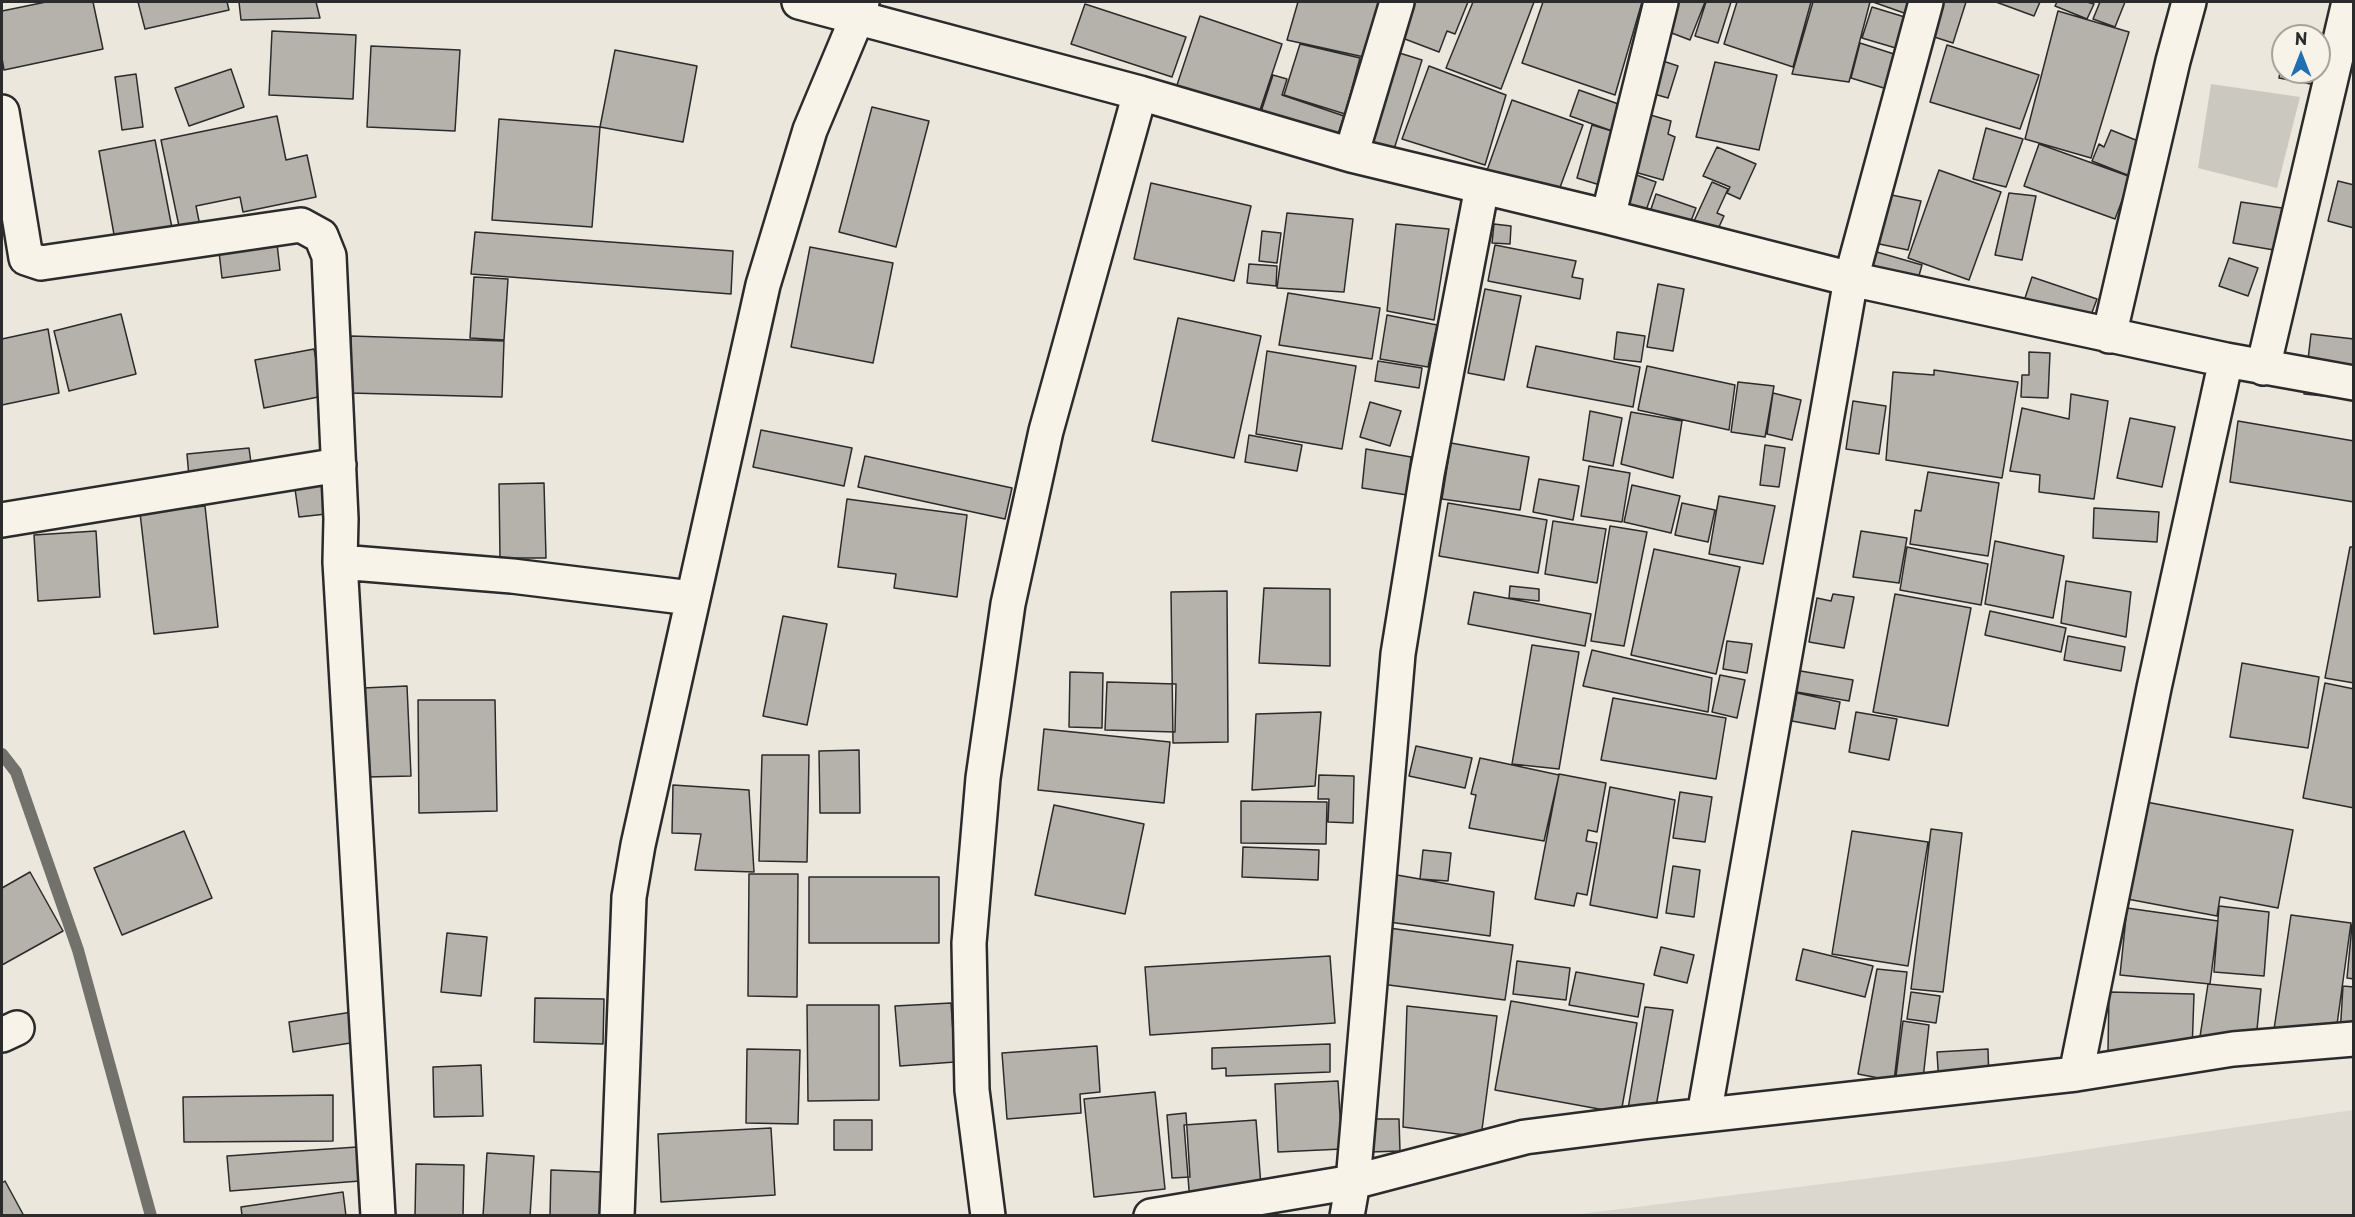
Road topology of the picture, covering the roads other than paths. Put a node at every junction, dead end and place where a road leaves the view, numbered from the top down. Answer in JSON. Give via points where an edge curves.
{"nodes":[{"id":1,"x":799,"y":2,"type":"edge"},
{"id":2,"x":1397,"y":2,"type":"edge"},
{"id":3,"x":1661,"y":2,"type":"edge"},
{"id":4,"x":1926,"y":2,"type":"edge"},
{"id":5,"x":2189,"y":2,"type":"edge"},
{"id":6,"x":2349,"y":2,"type":"edge"},
{"id":7,"x":859,"y":10,"type":"edge"},
{"id":8,"x":1140,"y":93,"type":"junction"},
{"id":9,"x":2,"y":112,"type":"edge"},
{"id":10,"x":1351,"y":155,"type":"junction"},
{"id":11,"x":1482,"y":187,"type":"junction"},
{"id":12,"x":1608,"y":217,"type":"junction"},
{"id":13,"x":1851,"y":279,"type":"junction"},
{"id":14,"x":2109,"y":336,"type":"junction"},
{"id":15,"x":2226,"y":360,"type":"junction"},
{"id":16,"x":2263,"y":368,"type":"junction"},
{"id":17,"x":2354,"y":383,"type":"edge"},
{"id":18,"x":339,"y":465,"type":"junction"},
{"id":19,"x":2,"y":520,"type":"edge"},
{"id":20,"x":340,"y":562,"type":"junction"},
{"id":21,"x":692,"y":598,"type":"junction"},
{"id":22,"x":2354,"y":1040,"type":"edge"},
{"id":23,"x":2076,"y":1074,"type":"junction"},
{"id":24,"x":1704,"y":1115,"type":"junction"},
{"id":25,"x":1353,"y":1182,"type":"junction"},
{"id":26,"x":378,"y":1215,"type":"edge"},
{"id":27,"x":617,"y":1215,"type":"edge"},
{"id":28,"x":988,"y":1215,"type":"edge"},
{"id":29,"x":1151,"y":1215,"type":"edge"},
{"id":30,"x":1347,"y":1215,"type":"edge"}],
"edges":[{"from":1,"to":7,"type":"street"},
{"from":2,"to":10,"type":"street"},
{"from":3,"to":12,"type":"street"},
{"from":4,"to":13,"type":"street"},
{"from":5,"to":14,"type":"street"},
{"from":6,"to":16,"type":"street"},
{"from":7,"to":8,"type":"street"},
{"from":7,"to":21,"type":"street","via":[[810,130],[763,285]]},
{"from":8,"to":10,"type":"street"},
{"from":8,"to":28,"type":"street","via":[[1046,431],[1008,604],[983,778],[969,943],[972,1090]]},
{"from":9,"to":18,"type":"street","via":[[26,258],[41,263],[301,225],[321,236],[329,256]]},
{"from":10,"to":11,"type":"street"},
{"from":11,"to":12,"type":"street"},
{"from":11,"to":25,"type":"street","via":[[1427,474],[1398,654]]},
{"from":12,"to":13,"type":"street"},
{"from":13,"to":14,"type":"street"},
{"from":13,"to":24,"type":"street"},
{"from":14,"to":15,"type":"street"},
{"from":15,"to":16,"type":"street"},
{"from":15,"to":23,"type":"street","via":[[2154,688]]},
{"from":16,"to":17,"type":"street"},
{"from":18,"to":19,"type":"street"},
{"from":18,"to":20,"type":"street"},
{"from":20,"to":21,"type":"street","via":[[512,576]]},
{"from":20,"to":26,"type":"street"},
{"from":21,"to":27,"type":"street","via":[[629,897]]},
{"from":22,"to":23,"type":"street","via":[[2233,1048]]},
{"from":23,"to":24,"type":"street"},
{"from":24,"to":25,"type":"street","via":[[1525,1137]]},
{"from":25,"to":29,"type":"street"},
{"from":25,"to":30,"type":"street"}]}
